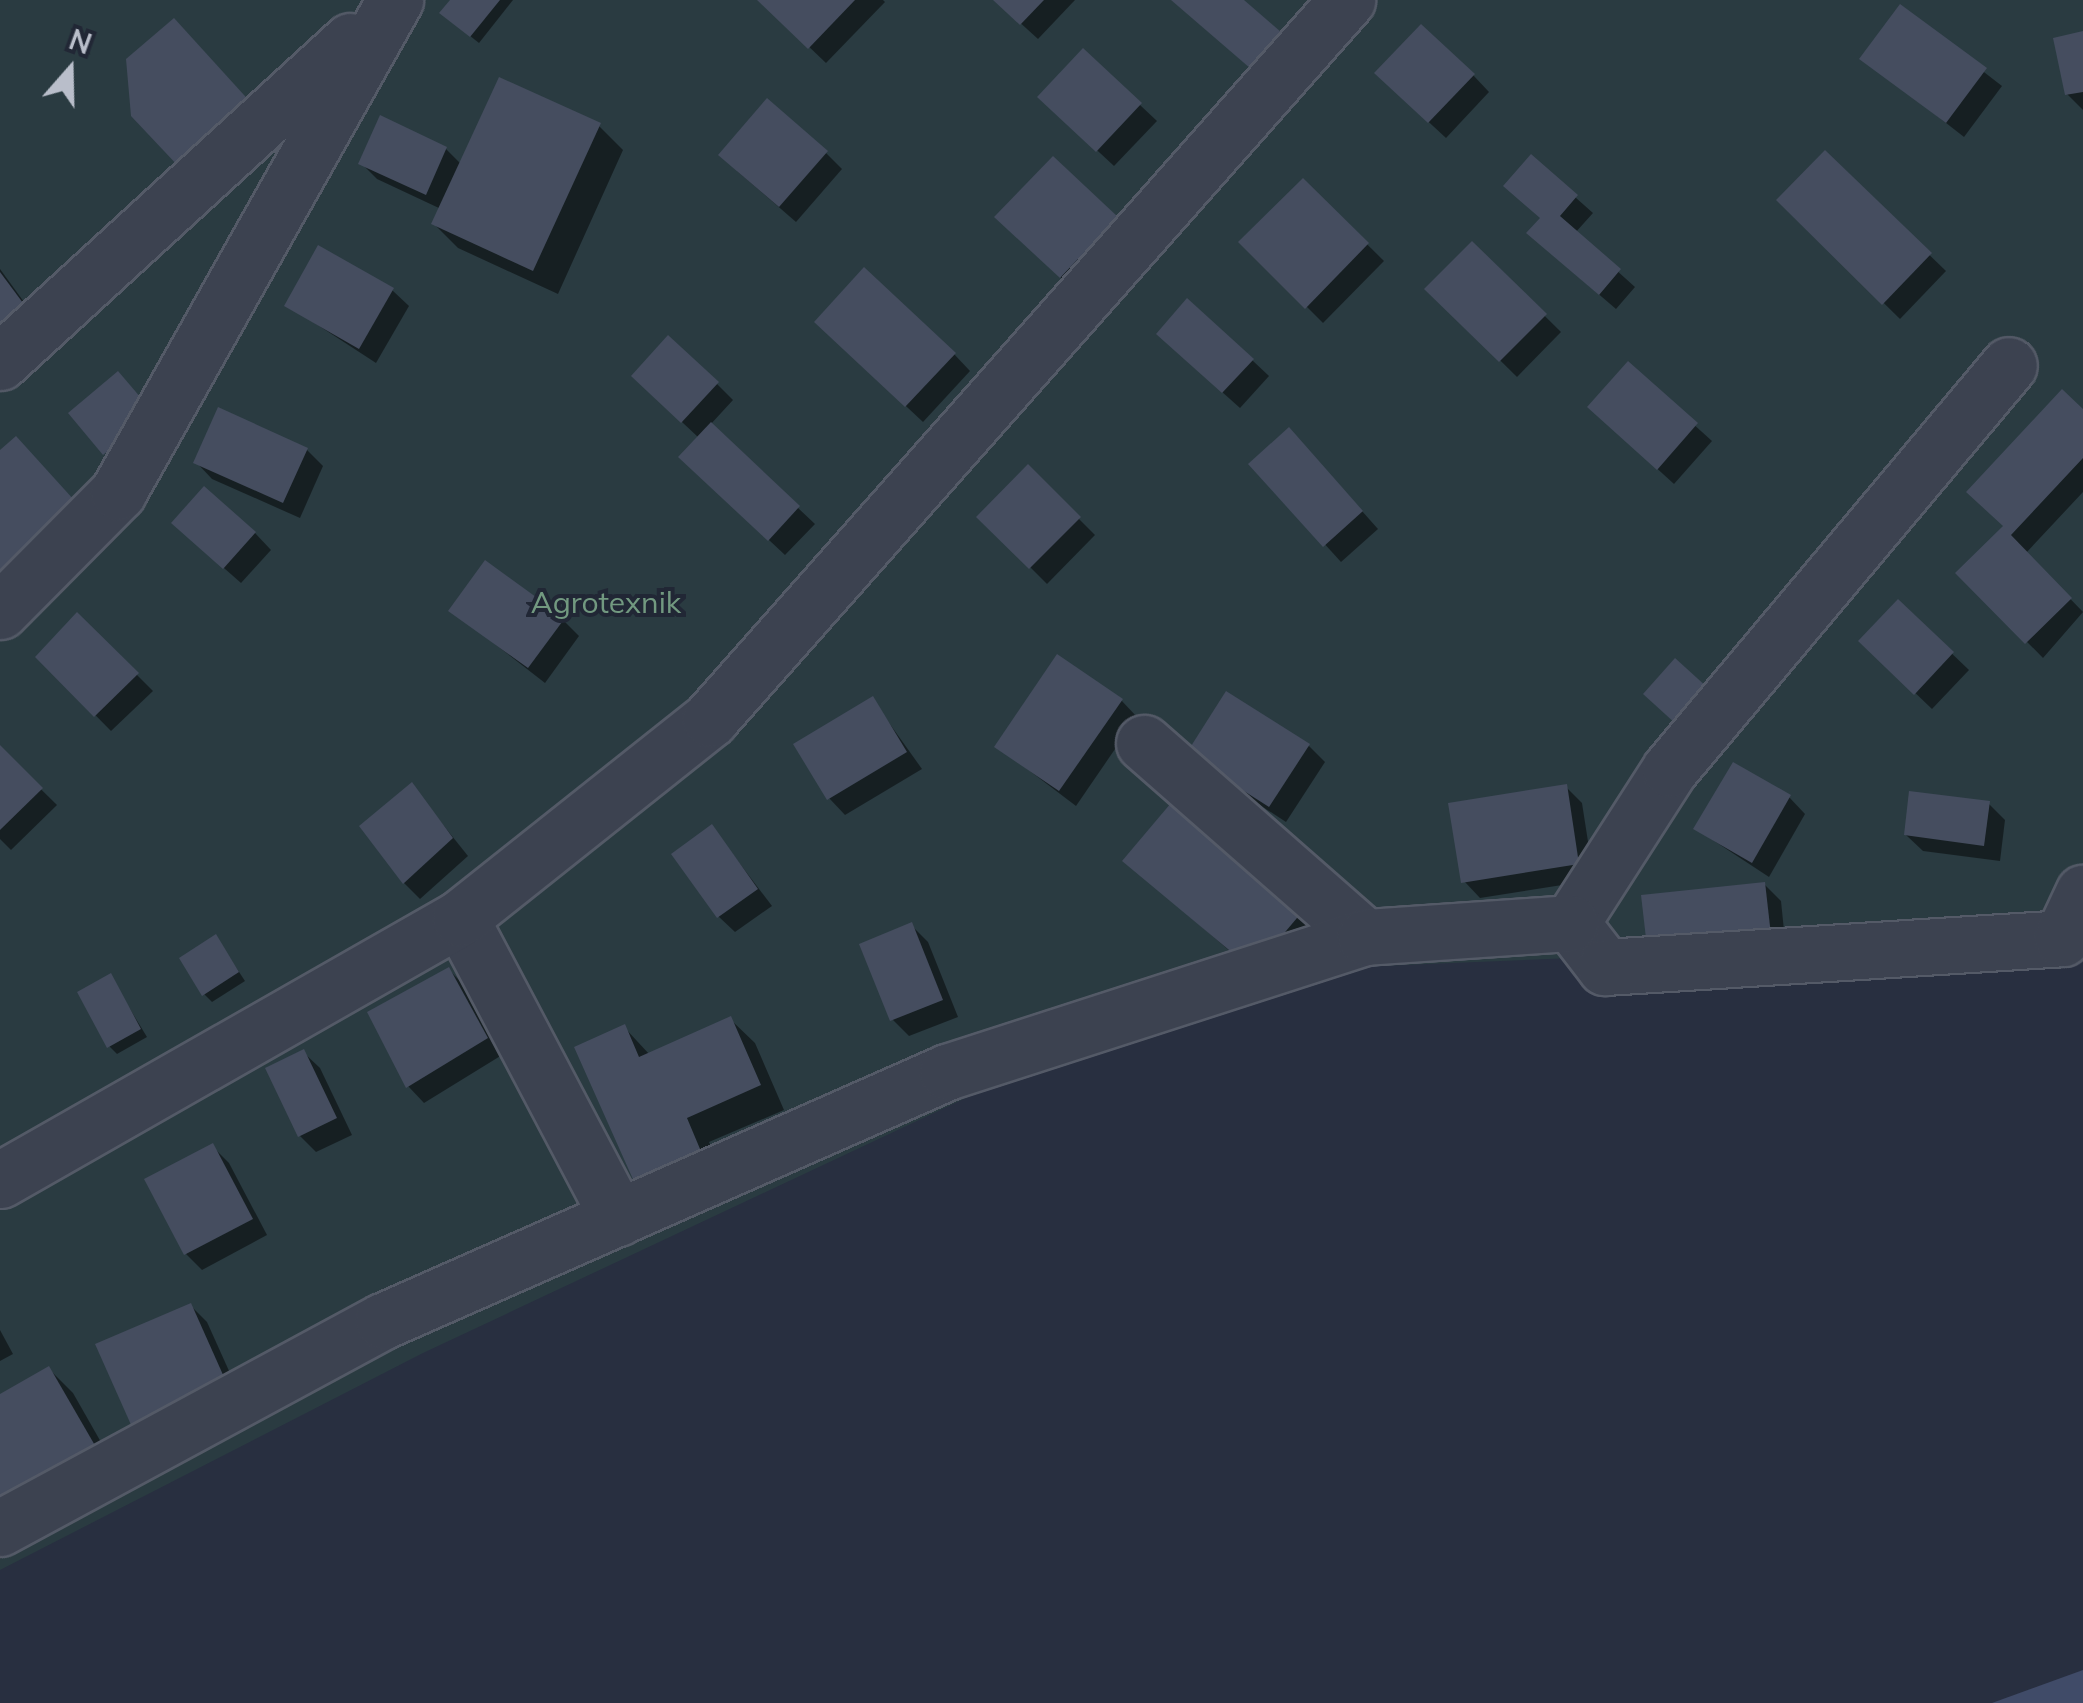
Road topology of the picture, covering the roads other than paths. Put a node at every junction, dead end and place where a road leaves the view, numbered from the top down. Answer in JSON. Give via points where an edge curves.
{"nodes":[{"id":1,"x":1347,"y":0,"type":"edge"},
{"id":2,"x":390,"y":4,"type":"edge"},
{"id":3,"x":0,"y":362,"type":"edge"},
{"id":4,"x":2009,"y":365,"type":"dead end"},
{"id":5,"x":0,"y":611,"type":"edge"},
{"id":6,"x":1144,"y":744,"type":"dead end"},
{"id":7,"x":2083,"y":894,"type":"edge"},
{"id":8,"x":460,"y":918,"type":"junction"},
{"id":9,"x":1571,"y":922,"type":"junction"},
{"id":10,"x":1365,"y":937,"type":"junction"},
{"id":11,"x":0,"y":1180,"type":"edge"},
{"id":12,"x":618,"y":1218,"type":"junction"},
{"id":13,"x":0,"y":1528,"type":"edge"}],
"edges":[{"from":1,"to":8,"type":"street","via":[[710,720]]},
{"from":2,"to":3,"type":"street"},
{"from":2,"to":5,"type":"street","via":[[118,492]]},
{"from":4,"to":9,"type":"street","via":[[1670,769]]},
{"from":6,"to":10,"type":"street"},
{"from":7,"to":9,"type":"street","via":[[2062,938],[1605,968]]},
{"from":8,"to":11,"type":"street"},
{"from":8,"to":12,"type":"street"},
{"from":9,"to":10,"type":"street"},
{"from":10,"to":12,"type":"street","via":[[947,1072]]},
{"from":12,"to":13,"type":"street","via":[[383,1321]]}]}
